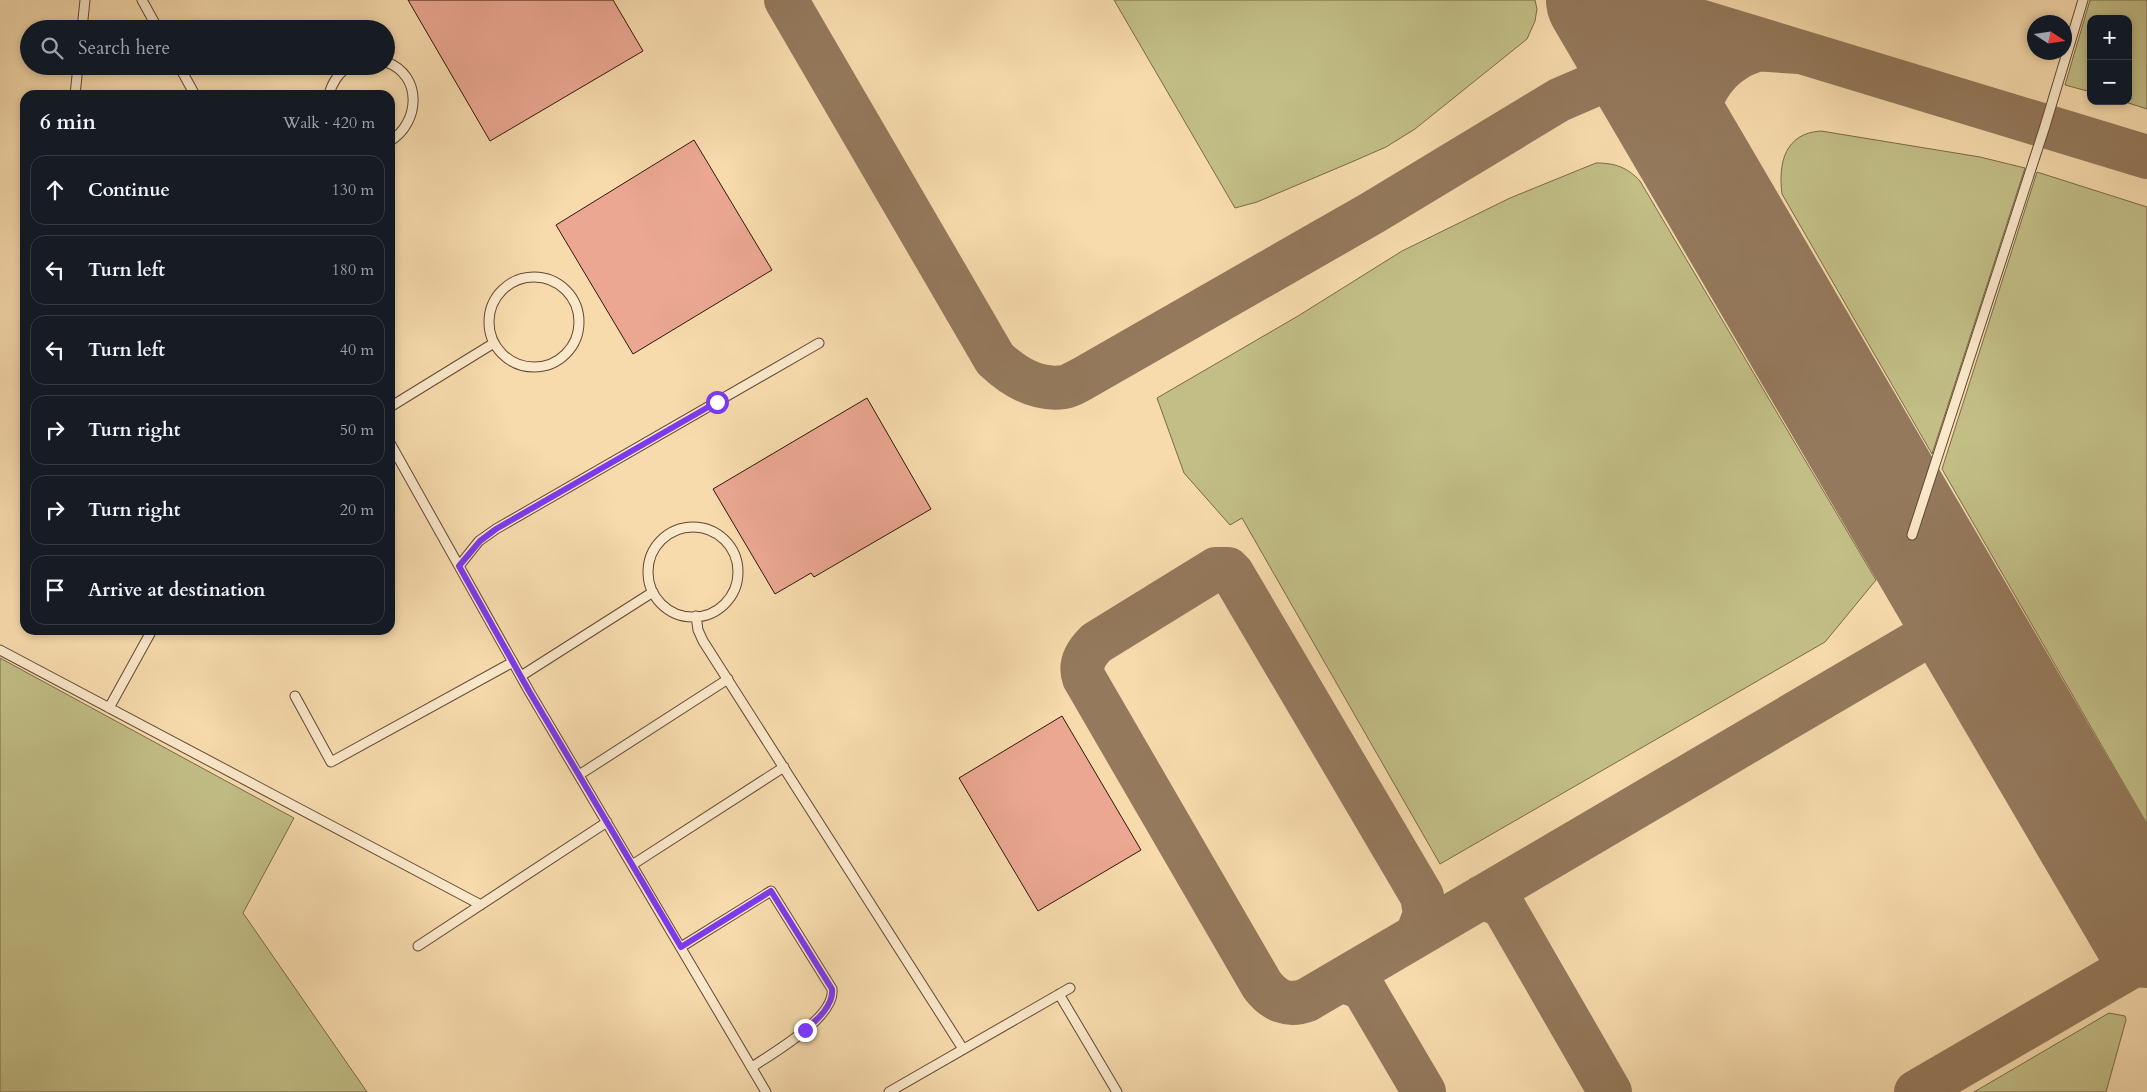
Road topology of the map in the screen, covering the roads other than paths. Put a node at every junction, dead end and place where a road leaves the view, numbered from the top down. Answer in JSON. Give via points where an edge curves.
{"nodes":[{"id":1,"x":85,"y":0,"type":"edge"},
{"id":2,"x":142,"y":0,"type":"edge"},
{"id":3,"x":2083,"y":0,"type":"edge"},
{"id":4,"x":83,"y":20,"type":"edge"},
{"id":5,"x":153,"y":20,"type":"edge"},
{"id":6,"x":395,"y":68,"type":"edge"},
{"id":7,"x":77,"y":75,"type":"edge"},
{"id":8,"x":184,"y":75,"type":"edge"},
{"id":9,"x":337,"y":75,"type":"edge"},
{"id":10,"x":76,"y":90,"type":"edge"},
{"id":11,"x":192,"y":90,"type":"edge"},
{"id":12,"x":330,"y":90,"type":"edge"},
{"id":13,"x":395,"y":138,"type":"edge"},
{"id":14,"x":494,"y":343,"type":"junction"},
{"id":15,"x":819,"y":343,"type":"dead end"},
{"id":16,"x":395,"y":404,"type":"edge"},
{"id":17,"x":395,"y":452,"type":"edge"},
{"id":18,"x":1912,"y":535,"type":"dead end"},
{"id":19,"x":459,"y":566,"type":"junction"},
{"id":20,"x":653,"y":592,"type":"junction"},
{"id":21,"x":696,"y":616,"type":"junction"},
{"id":22,"x":149,"y":635,"type":"edge"},
{"id":23,"x":0,"y":650,"type":"edge"},
{"id":24,"x":513,"y":662,"type":"junction"},
{"id":25,"x":521,"y":676,"type":"junction"},
{"id":26,"x":728,"y":679,"type":"junction"},
{"id":27,"x":295,"y":696,"type":"dead end"},
{"id":28,"x":108,"y":708,"type":"junction"},
{"id":29,"x":784,"y":767,"type":"junction"},
{"id":30,"x":579,"y":774,"type":"junction"},
{"id":31,"x":607,"y":822,"type":"junction"},
{"id":32,"x":632,"y":865,"type":"junction"},
{"id":33,"x":481,"y":905,"type":"junction"},
{"id":34,"x":418,"y":946,"type":"dead end"},
{"id":35,"x":681,"y":947,"type":"junction"},
{"id":36,"x":1070,"y":988,"type":"dead end"},
{"id":37,"x":1059,"y":994,"type":"junction"},
{"id":38,"x":963,"y":1049,"type":"junction"},
{"id":39,"x":752,"y":1068,"type":"junction"},
{"id":40,"x":766,"y":1092,"type":"edge"},
{"id":41,"x":888,"y":1092,"type":"edge"},
{"id":42,"x":1117,"y":1092,"type":"edge"}],
"edges":[{"from":1,"to":4,"type":"lane"},
{"from":2,"to":5,"type":"lane"},
{"from":3,"to":18,"type":"lane"},
{"from":6,"to":13,"type":"lane","via":[[409,83],[413,97],[408,125]]},
{"from":7,"to":10,"type":"lane"},
{"from":8,"to":11,"type":"lane"},
{"from":9,"to":12,"type":"lane"},
{"from":14,"to":14,"type":"lane","via":[[490,315],[503,290],[515,282],[544,278],[568,292],[576,305],[578,335],[560,360],[531,368],[504,356]]},
{"from":14,"to":16,"type":"lane"},
{"from":15,"to":19,"type":"lane","via":[[496,529],[480,541]]},
{"from":17,"to":19,"type":"lane"},
{"from":19,"to":24,"type":"lane"},
{"from":20,"to":21,"type":"lane","via":[[662,605],[675,613]]},
{"from":20,"to":21,"type":"lane","via":[[648,579],[649,564],[653,550],[662,539],[688,527],[702,527],[715,532],[727,542],[734,554],[738,569],[736,584],[730,598],[719,609]]},
{"from":20,"to":25,"type":"lane"},
{"from":21,"to":26,"type":"lane","via":[[698,630]]},
{"from":22,"to":28,"type":"lane"},
{"from":23,"to":28,"type":"lane"},
{"from":24,"to":25,"type":"lane"},
{"from":24,"to":27,"type":"lane","via":[[331,762]]},
{"from":25,"to":30,"type":"lane"},
{"from":26,"to":29,"type":"lane"},
{"from":26,"to":30,"type":"lane"},
{"from":28,"to":33,"type":"lane"},
{"from":29,"to":32,"type":"lane"},
{"from":29,"to":38,"type":"lane"},
{"from":30,"to":31,"type":"lane"},
{"from":31,"to":32,"type":"lane"},
{"from":31,"to":33,"type":"lane"},
{"from":32,"to":35,"type":"lane"},
{"from":33,"to":34,"type":"lane"},
{"from":35,"to":39,"type":"lane"},
{"from":35,"to":39,"type":"lane","via":[[771,891],[832,989],[830,1004],[813,1023]]},
{"from":36,"to":37,"type":"lane"},
{"from":37,"to":38,"type":"lane"},
{"from":37,"to":42,"type":"lane"},
{"from":38,"to":41,"type":"lane"},
{"from":39,"to":40,"type":"lane"}]}
